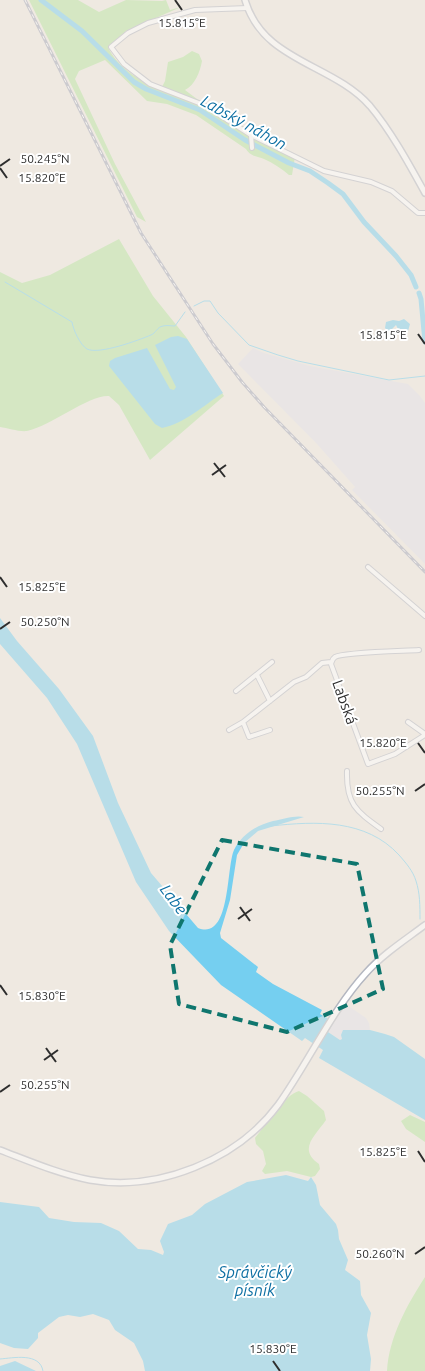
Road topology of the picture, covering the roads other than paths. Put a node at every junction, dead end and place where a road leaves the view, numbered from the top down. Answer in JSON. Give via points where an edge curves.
{"nodes":[{"id":1,"x":245,"y":0,"type":"edge"},
{"id":2,"x":248,"y":8,"type":"junction"},
{"id":3,"x":252,"y":136,"type":"junction"},
{"id":4,"x":252,"y":148,"type":"dead end"},
{"id":5,"x":425,"y":193,"type":"edge"},
{"id":6,"x":425,"y":213,"type":"edge"},
{"id":7,"x":368,"y":567,"type":"dead end"},
{"id":8,"x":425,"y":616,"type":"edge"},
{"id":9,"x":419,"y":650,"type":"dead end"},
{"id":10,"x":272,"y":662,"type":"dead end"},
{"id":11,"x":331,"y":663,"type":"junction"},
{"id":12,"x":257,"y":675,"type":"junction"},
{"id":13,"x":236,"y":691,"type":"dead end"},
{"id":14,"x":270,"y":701,"type":"junction"},
{"id":15,"x":243,"y":722,"type":"junction"},
{"id":16,"x":408,"y":722,"type":"dead end"},
{"id":17,"x":229,"y":730,"type":"dead end"},
{"id":18,"x":270,"y":730,"type":"dead end"},
{"id":19,"x":425,"y":735,"type":"edge"},
{"id":20,"x":346,"y":771,"type":"dead end"},
{"id":21,"x":381,"y":829,"type":"dead end"},
{"id":22,"x":425,"y":925,"type":"edge"},
{"id":23,"x":0,"y":1150,"type":"edge"}],
"edges":[{"from":1,"to":2,"type":"street"},
{"from":2,"to":3,"type":"street","via":[[195,10],[148,23],[111,47],[124,64],[150,84],[204,105]]},
{"from":2,"to":5,"type":"street","via":[[254,21],[276,46],[350,88],[370,106]]},
{"from":3,"to":4,"type":"street"},
{"from":3,"to":6,"type":"street","via":[[324,172],[371,182],[392,191],[418,213]]},
{"from":7,"to":8,"type":"street"},
{"from":9,"to":11,"type":"street","via":[[338,656]]},
{"from":10,"to":12,"type":"street"},
{"from":11,"to":14,"type":"street","name":"Labská","via":[[321,664]]},
{"from":11,"to":19,"type":"street","name":"Labská","via":[[368,764],[395,754]]},
{"from":12,"to":13,"type":"street"},
{"from":12,"to":14,"type":"street"},
{"from":14,"to":15,"type":"street","name":"Labská"},
{"from":15,"to":17,"type":"street","name":"Labská"},
{"from":15,"to":18,"type":"street","via":[[249,737]]},
{"from":16,"to":19,"type":"street"},
{"from":20,"to":21,"type":"street","via":[[349,799],[359,814]]},
{"from":22,"to":23,"type":"street","via":[[377,961],[351,992],[277,1106],[256,1129],[208,1161],[180,1173],[132,1182],[92,1180]]}]}
